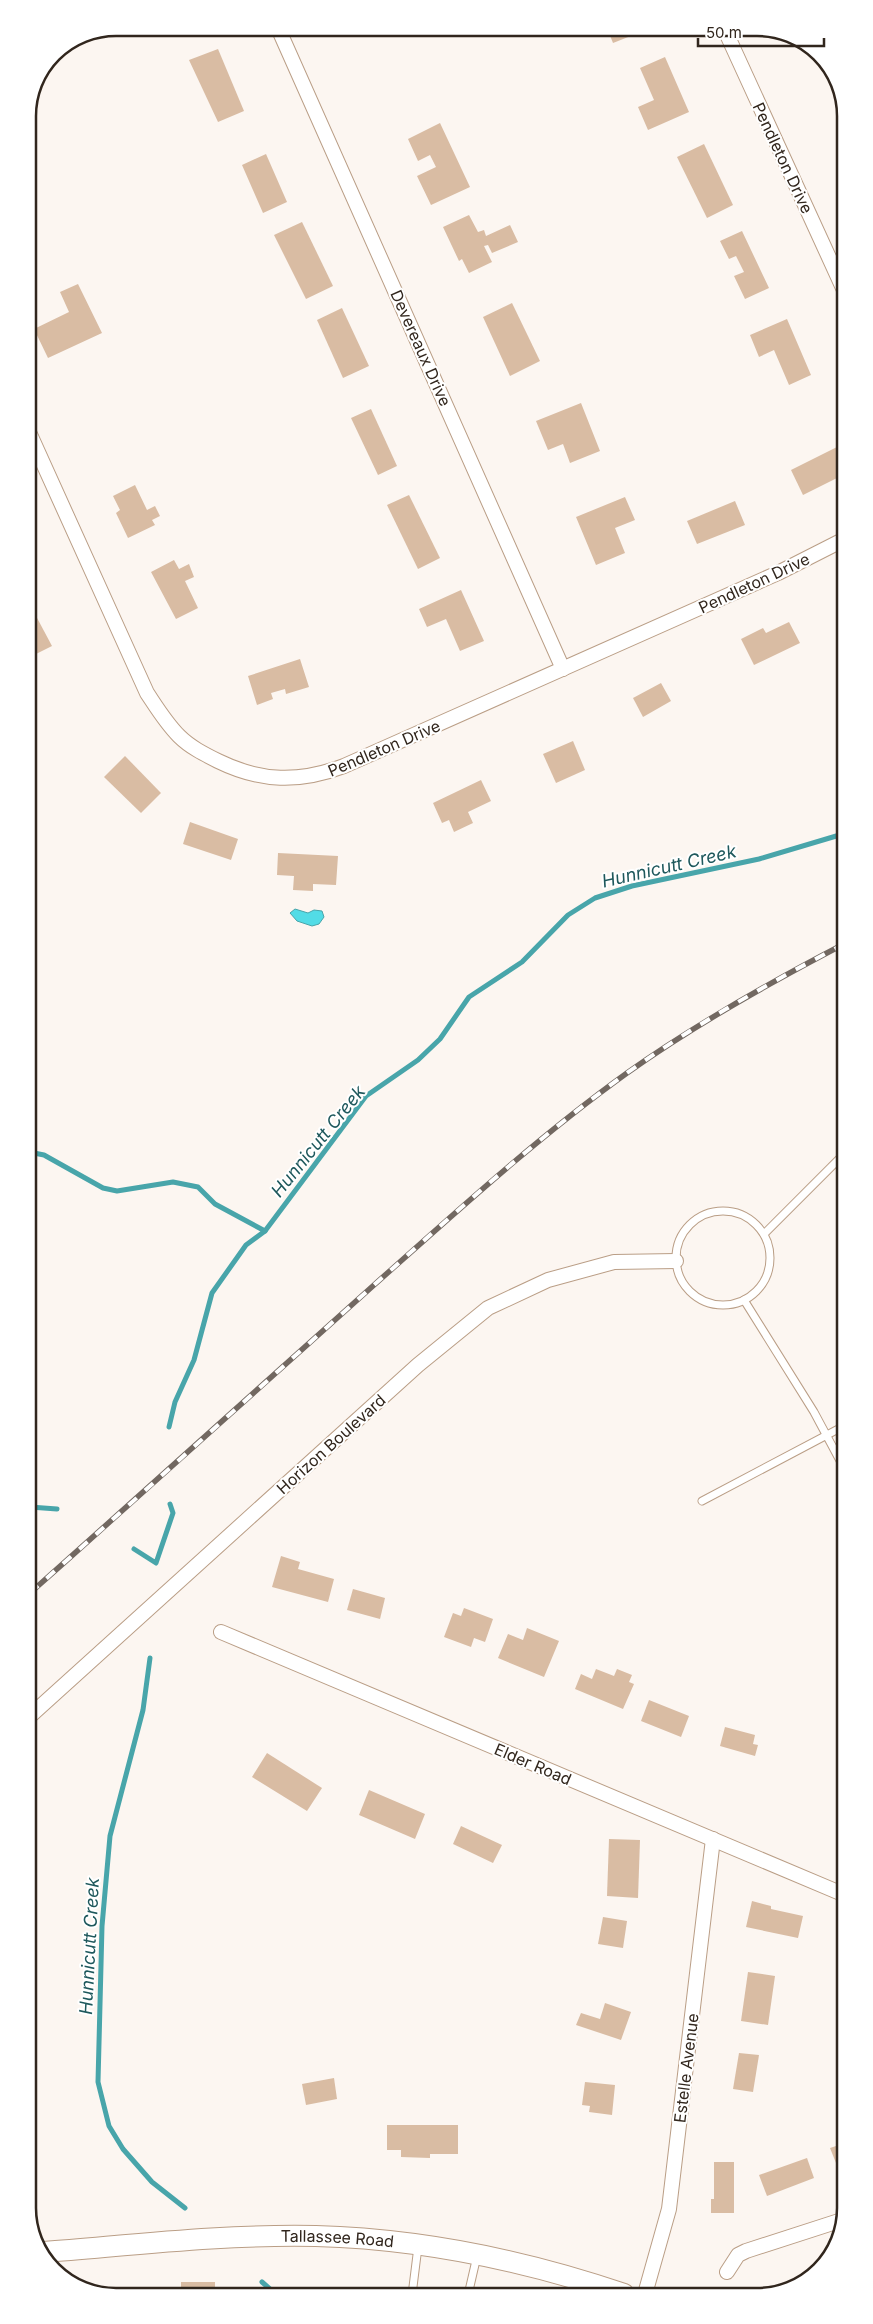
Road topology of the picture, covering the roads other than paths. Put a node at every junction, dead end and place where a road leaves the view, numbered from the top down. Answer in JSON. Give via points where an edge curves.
{"nodes":[{"id":1,"x":282,"y":36,"type":"edge"},
{"id":2,"x":728,"y":36,"type":"edge"},
{"id":3,"x":837,"y":275,"type":"edge"},
{"id":4,"x":36,"y":448,"type":"edge"},
{"id":5,"x":837,"y":543,"type":"edge"},
{"id":6,"x":563,"y":669,"type":"junction"},
{"id":7,"x":837,"y":1161,"type":"edge"},
{"id":8,"x":764,"y":1234,"type":"junction"},
{"id":9,"x":676,"y":1261,"type":"junction"},
{"id":10,"x":744,"y":1300,"type":"junction"},
{"id":11,"x":837,"y":1430,"type":"edge"},
{"id":12,"x":826,"y":1436,"type":"junction"},
{"id":13,"x":837,"y":1456,"type":"edge"},
{"id":14,"x":702,"y":1502,"type":"dead end"},
{"id":15,"x":221,"y":1632,"type":"dead end"},
{"id":16,"x":36,"y":1711,"type":"edge"},
{"id":17,"x":713,"y":1840,"type":"junction"},
{"id":18,"x":837,"y":1892,"type":"edge"},
{"id":19,"x":835,"y":2222,"type":"edge"},
{"id":20,"x":418,"y":2244,"type":"junction"},
{"id":21,"x":50,"y":2252,"type":"edge"},
{"id":22,"x":478,"y":2254,"type":"junction"},
{"id":23,"x":727,"y":2272,"type":"dead end"},
{"id":24,"x":413,"y":2288,"type":"edge"},
{"id":25,"x":470,"y":2288,"type":"edge"},
{"id":26,"x":606,"y":2288,"type":"edge"},
{"id":27,"x":647,"y":2288,"type":"edge"}],
"edges":[{"from":1,"to":6,"type":"street","name":"Devereaux Drive"},
{"from":2,"to":3,"type":"street","name":"Pendleton Drive"},
{"from":4,"to":6,"type":"street","name":"Pendleton Drive","via":[[147,693],[164,719],[200,753],[250,775],[301,778],[324,774]]},
{"from":5,"to":6,"type":"street","name":"Pendleton Drive","via":[[778,573]]},
{"from":7,"to":8,"type":"lane"},
{"from":8,"to":9,"type":"lane","via":[[754,1222],[740,1214],[710,1213],[696,1220],[685,1232],[678,1245]]},
{"from":8,"to":10,"type":"lane","via":[[770,1248],[766,1279]]},
{"from":9,"to":10,"type":"lane","via":[[688,1289],[700,1299],[722,1305]]},
{"from":9,"to":16,"type":"street","name":"Horizon Boulevard","via":[[614,1262],[548,1280],[488,1308],[418,1366]]},
{"from":10,"to":12,"type":"lane"},
{"from":11,"to":12,"type":"lane"},
{"from":12,"to":13,"type":"lane"},
{"from":12,"to":14,"type":"lane"},
{"from":15,"to":17,"type":"street","name":"Elder Road"},
{"from":17,"to":18,"type":"street","name":"Elder Road"},
{"from":17,"to":27,"type":"street","name":"Estelle Avenue","via":[[669,2208]]},
{"from":19,"to":23,"type":"street","via":[[746,2251],[738,2255]]},
{"from":20,"to":21,"type":"main road","name":"Tallassee Road","via":[[316,2236],[257,2237]]},
{"from":20,"to":22,"type":"main road","name":"Tallassee Road"},
{"from":20,"to":24,"type":"lane"},
{"from":22,"to":25,"type":"lane"},
{"from":22,"to":26,"type":"main road","name":"Tallassee Road"}]}
